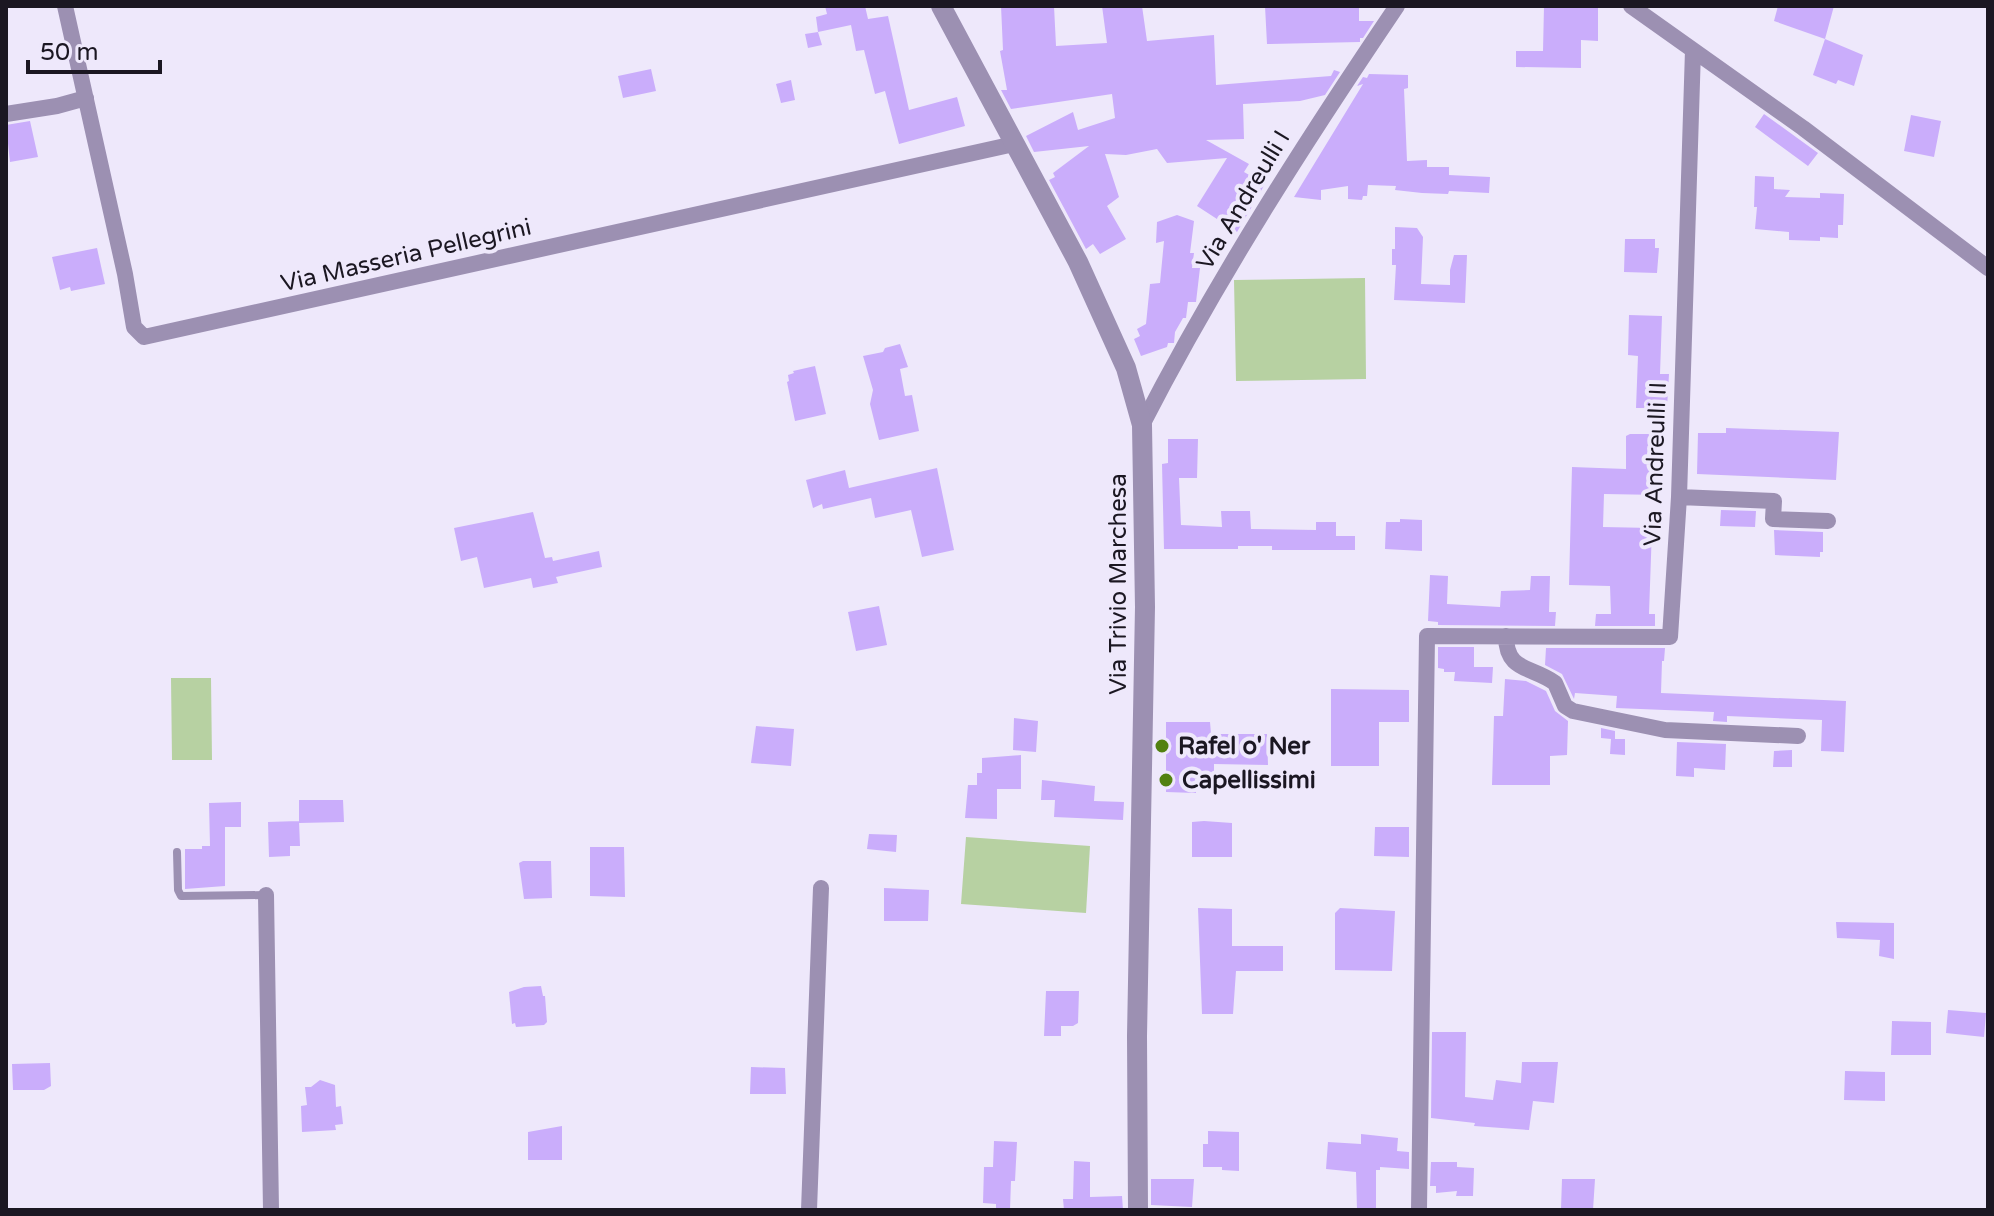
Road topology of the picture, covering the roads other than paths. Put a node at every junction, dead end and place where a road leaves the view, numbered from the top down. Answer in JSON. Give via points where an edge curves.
{"nodes":[{"id":1,"x":65,"y":6,"type":"edge"},
{"id":2,"x":941,"y":6,"type":"edge"},
{"id":3,"x":1397,"y":6,"type":"edge"},
{"id":4,"x":1631,"y":6,"type":"edge"},
{"id":5,"x":1693,"y":50,"type":"junction"},
{"id":6,"x":86,"y":98,"type":"junction"},
{"id":7,"x":6,"y":114,"type":"edge"},
{"id":8,"x":1014,"y":144,"type":"junction"},
{"id":9,"x":1988,"y":268,"type":"edge"},
{"id":10,"x":1142,"y":425,"type":"junction"},
{"id":11,"x":1679,"y":497,"type":"junction"},
{"id":12,"x":1828,"y":521,"type":"dead end"},
{"id":13,"x":1506,"y":636,"type":"junction"},
{"id":14,"x":1798,"y":736,"type":"dead end"},
{"id":15,"x":177,"y":852,"type":"dead end"},
{"id":16,"x":821,"y":888,"type":"dead end"},
{"id":17,"x":266,"y":895,"type":"joint"},
{"id":18,"x":271,"y":1210,"type":"edge"},
{"id":19,"x":809,"y":1210,"type":"edge"},
{"id":20,"x":1138,"y":1210,"type":"edge"},
{"id":21,"x":1419,"y":1210,"type":"edge"}],
"edges":[{"from":1,"to":6,"type":"street","name":"Via Masseria Pellegrini"},
{"from":2,"to":8,"type":"street","name":"Via Trivio Marchesa"},
{"from":3,"to":10,"type":"street","name":"Via Andreulli I","via":[[1305,142]]},
{"from":4,"to":5,"type":"street"},
{"from":5,"to":9,"type":"street"},
{"from":5,"to":11,"type":"street","name":"Via Andreulli II"},
{"from":6,"to":7,"type":"street"},
{"from":6,"to":8,"type":"street","name":"Via Masseria Pellegrini","via":[[134,327],[148,337]]},
{"from":8,"to":10,"type":"street","name":"Via Trivio Marchesa","via":[[1120,354]]},
{"from":10,"to":20,"type":"street","name":"Via Trivio Marchesa"},
{"from":11,"to":12,"type":"street","via":[[1774,501],[1773,519]]},
{"from":11,"to":13,"type":"street","name":"Via Andreulli II","via":[[1670,637]]},
{"from":13,"to":14,"type":"street","via":[[1515,664],[1555,683],[1565,706],[1573,711],[1665,730]]},
{"from":13,"to":21,"type":"street","name":"Via Andreulli II","via":[[1427,636]]},
{"from":15,"to":17,"type":"lane","via":[[181,896]]},
{"from":16,"to":19,"type":"street"},
{"from":17,"to":18,"type":"street"}]}
